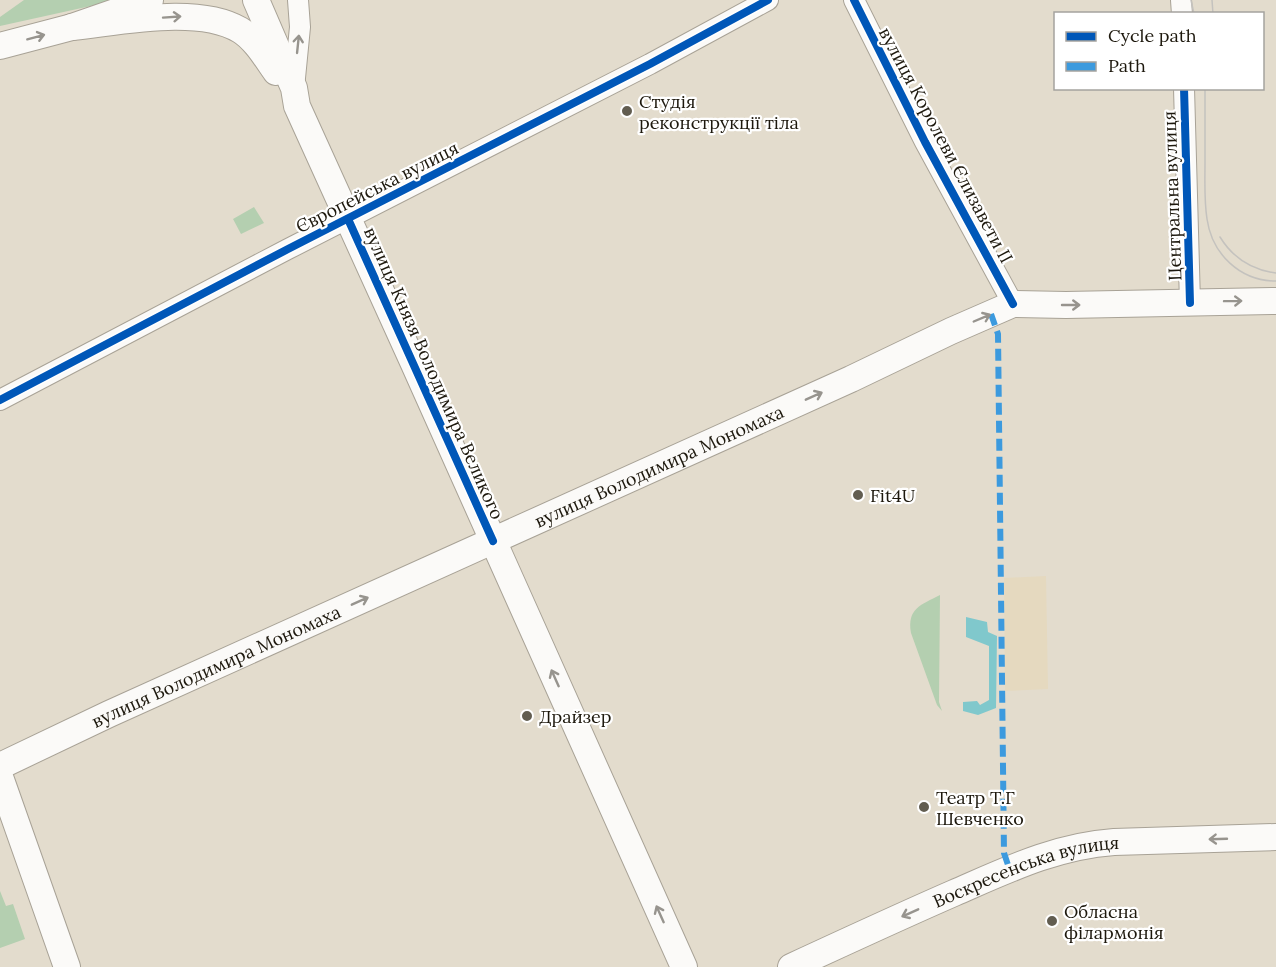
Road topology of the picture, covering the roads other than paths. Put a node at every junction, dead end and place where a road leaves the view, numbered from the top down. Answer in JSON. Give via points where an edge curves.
{"nodes":[{"id":1,"x":150,"y":0,"type":"edge"},
{"id":2,"x":256,"y":0,"type":"edge"},
{"id":3,"x":298,"y":0,"type":"edge"},
{"id":4,"x":768,"y":0,"type":"edge"},
{"id":5,"x":854,"y":0,"type":"edge"},
{"id":6,"x":72,"y":27,"type":"junction"},
{"id":7,"x":0,"y":46,"type":"edge"},
{"id":8,"x":1184,"y":90,"type":"edge"},
{"id":9,"x":295,"y":97,"type":"junction"},
{"id":10,"x":348,"y":219,"type":"junction"},
{"id":11,"x":1276,"y":301,"type":"edge"},
{"id":12,"x":1190,"y":303,"type":"junction"},
{"id":13,"x":1012,"y":304,"type":"junction"},
{"id":14,"x":0,"y":400,"type":"edge"},
{"id":15,"x":493,"y":541,"type":"junction"},
{"id":16,"x":0,"y":766,"type":"edge"},
{"id":17,"x":0,"y":777,"type":"edge"},
{"id":18,"x":1276,"y":837,"type":"edge"},
{"id":19,"x":67,"y":967,"type":"edge"},
{"id":20,"x":684,"y":967,"type":"edge"},
{"id":21,"x":791,"y":967,"type":"edge"}],
"edges":[{"from":1,"to":6,"type":"main road"},
{"from":2,"to":9,"type":"main road","name":"вулиця Князя Володимира Великого"},
{"from":9,"to":3,"type":"street","one_way":true},
{"from":4,"to":10,"type":"street","name":"Європейська вулиця"},
{"from":5,"to":13,"type":"street","name":"вулиця Королеви Єлизавети ІІ"},
{"from":7,"to":6,"type":"main road","one_way":true},
{"from":6,"to":9,"type":"main road","one_way":true,"via":[[176,16],[220,20],[242,31]]},
{"from":8,"to":12,"type":"street","name":"Центральна вулиця"},
{"from":9,"to":10,"type":"main road","name":"вулиця Князя Володимира Великого"},
{"from":10,"to":14,"type":"street","name":"Європейська вулиця"},
{"from":10,"to":15,"type":"main road","name":"вулиця Князя Володимира Великого"},
{"from":12,"to":11,"type":"main road","name":"вулиця Володимира Мономаха","one_way":true},
{"from":13,"to":12,"type":"main road","name":"вулиця Володимира Мономаха","one_way":true},
{"from":15,"to":13,"type":"main road","name":"вулиця Володимира Мономаха","one_way":true},
{"from":16,"to":15,"type":"main road","name":"вулиця Володимира Мономаха","one_way":true},
{"from":20,"to":15,"type":"main road","name":"вулиця Князя Володимира Великого","one_way":true},
{"from":17,"to":19,"type":"main road"},
{"from":18,"to":21,"type":"main road","name":"Воскресенська вулиця","one_way":true,"via":[[1131,840],[1089,843],[1049,853]]}]}
